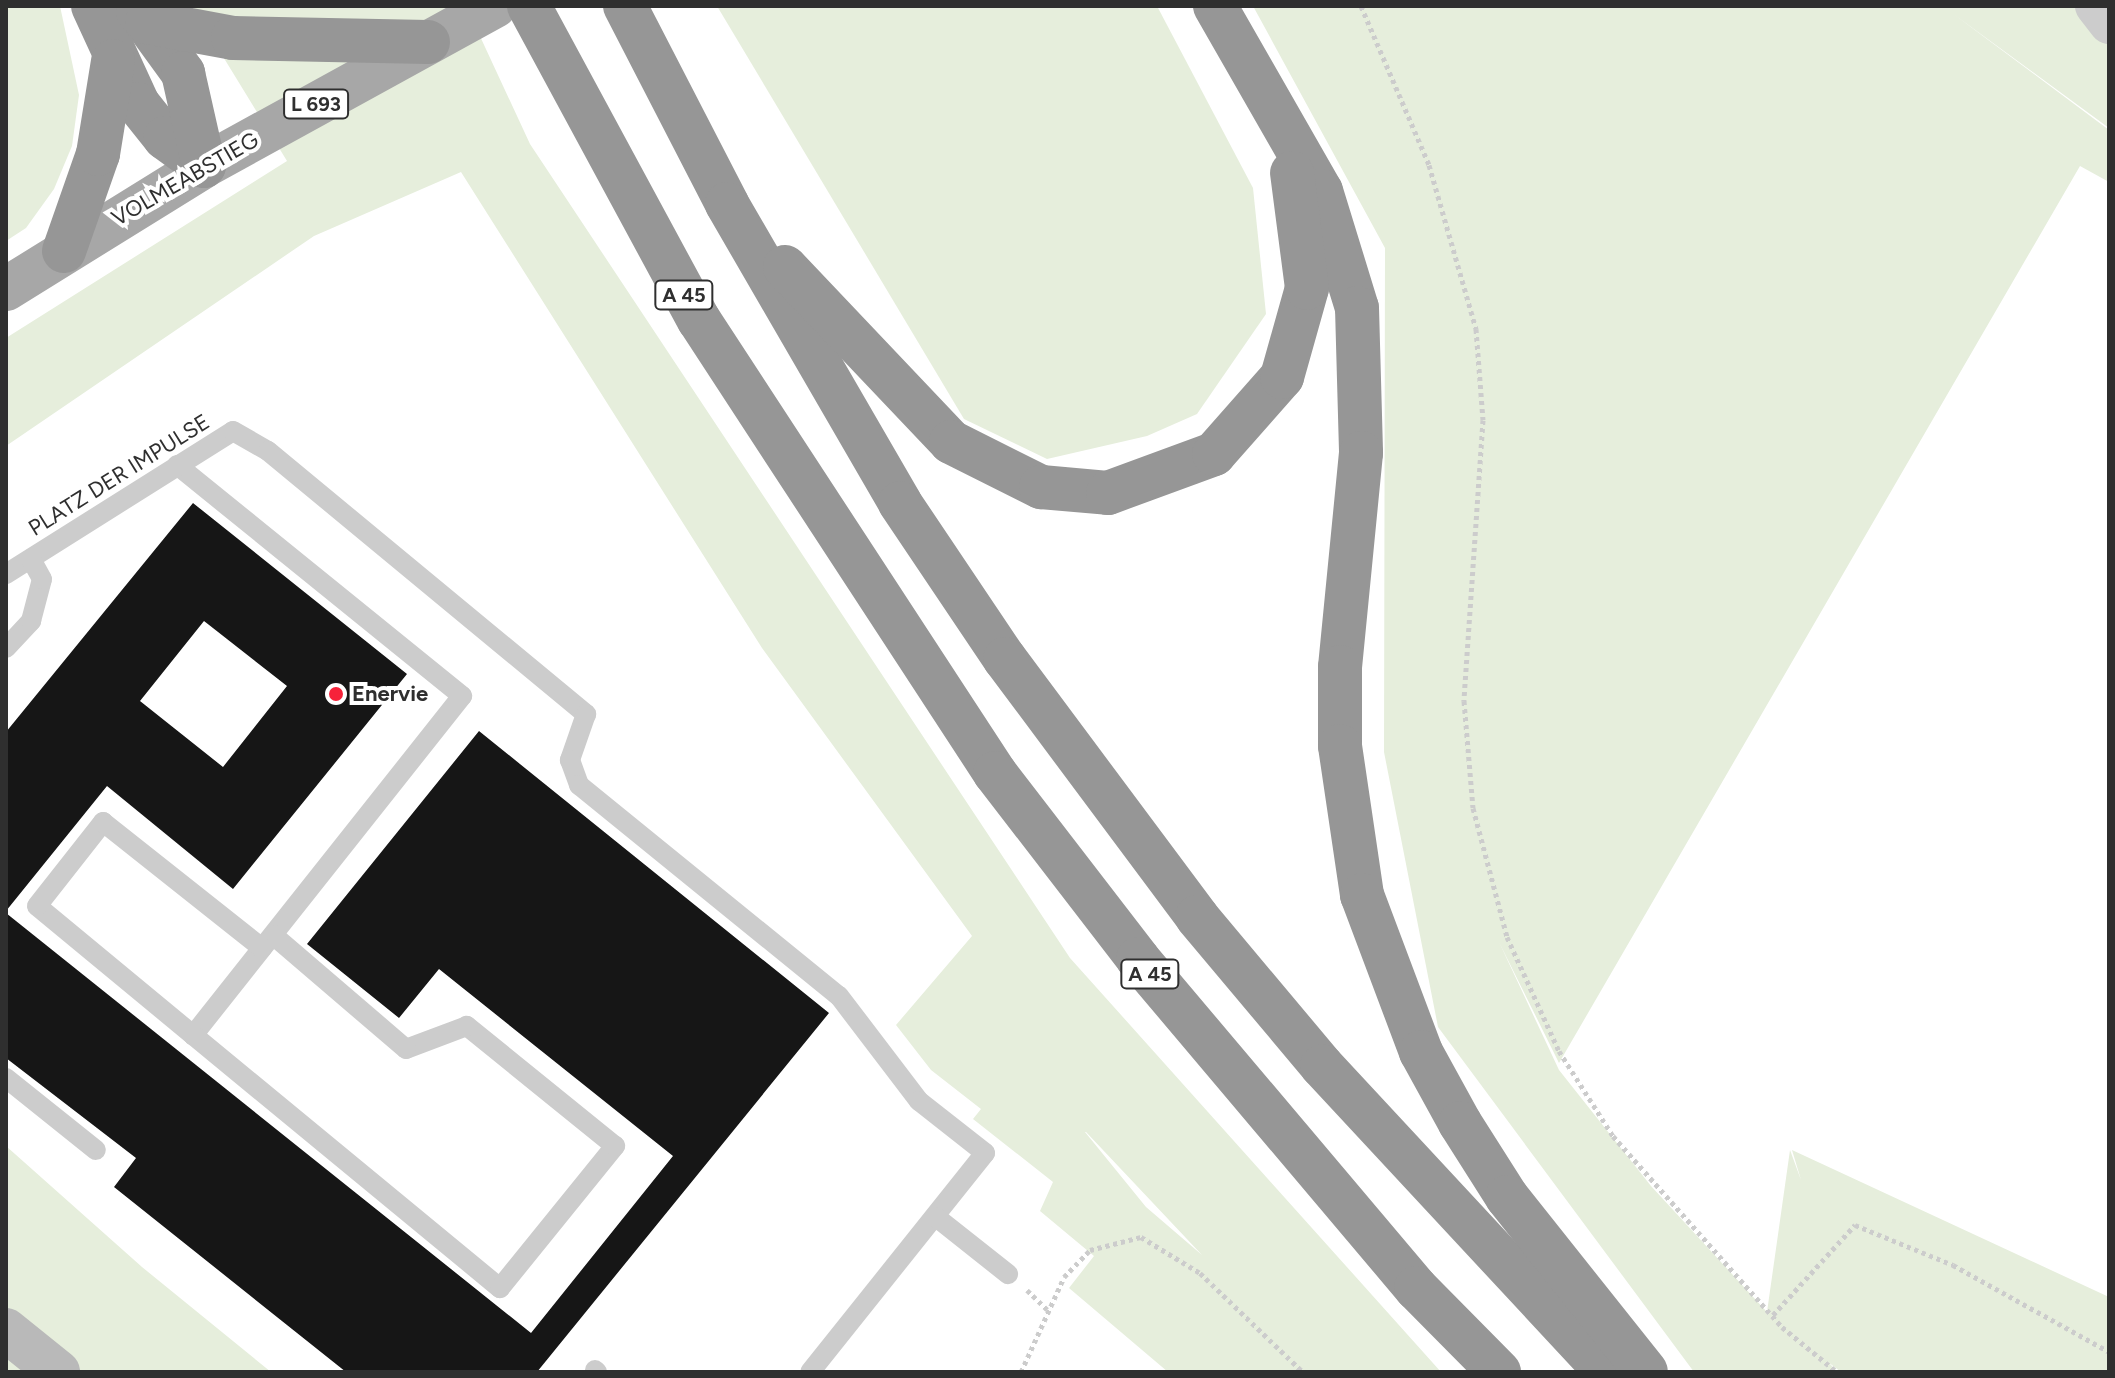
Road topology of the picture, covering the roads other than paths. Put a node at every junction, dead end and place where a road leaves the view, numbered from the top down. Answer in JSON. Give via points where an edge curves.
{"nodes":[{"id":1,"x":93,"y":6,"type":"edge"},
{"id":2,"x":495,"y":6,"type":"edge"},
{"id":3,"x":625,"y":6,"type":"edge"},
{"id":4,"x":1215,"y":6,"type":"edge"},
{"id":5,"x":2095,"y":6,"type":"edge"},
{"id":6,"x":140,"y":14,"type":"edge"},
{"id":7,"x":536,"y":21,"type":"edge"},
{"id":8,"x":2109,"y":24,"type":"edge"},
{"id":9,"x":428,"y":42,"type":"junction"},
{"id":10,"x":113,"y":61,"type":"junction"},
{"id":11,"x":1285,"y":135,"type":"junction"},
{"id":12,"x":204,"y":166,"type":"junction"},
{"id":13,"x":727,"y":204,"type":"junction"},
{"id":14,"x":64,"y":251,"type":"junction"},
{"id":15,"x":6,"y":289,"type":"edge"},
{"id":16,"x":177,"y":465,"type":"junction"},
{"id":17,"x":31,"y":559,"type":"junction"},
{"id":18,"x":6,"y":574,"type":"edge"},
{"id":19,"x":6,"y":648,"type":"edge"},
{"id":20,"x":267,"y":942,"type":"junction"},
{"id":21,"x":193,"y":1035,"type":"junction"},
{"id":22,"x":6,"y":1078,"type":"edge"},
{"id":23,"x":96,"y":1150,"type":"dead end"},
{"id":24,"x":936,"y":1217,"type":"junction"},
{"id":25,"x":1008,"y":1274,"type":"dead end"},
{"id":26,"x":6,"y":1330,"type":"edge"},
{"id":27,"x":58,"y":1372,"type":"edge"},
{"id":28,"x":810,"y":1372,"type":"edge"},
{"id":29,"x":1499,"y":1372,"type":"edge"},
{"id":30,"x":1606,"y":1372,"type":"edge"},
{"id":31,"x":1646,"y":1372,"type":"edge"}],
"edges":[{"from":1,"to":10,"type":"highway"},
{"from":2,"to":9,"type":"main road","name":"VOLMEABSTIEG","number":"L 693"},
{"from":3,"to":13,"type":"highway"},
{"from":4,"to":11,"type":"highway"},
{"from":5,"to":8,"type":"street"},
{"from":6,"to":9,"type":"highway","via":[[233,38]]},
{"from":6,"to":12,"type":"highway","via":[[183,73]]},
{"from":7,"to":29,"type":"highway","number":"A 45","via":[[699,320],[995,773],[1148,971],[1416,1288]]},
{"from":9,"to":12,"type":"main road","name":"VOLMEABSTIEG","number":"L 693"},
{"from":10,"to":12,"type":"highway","via":[[165,138]]},
{"from":10,"to":14,"type":"highway","via":[[98,154]]},
{"from":11,"to":13,"type":"highway","via":[[1307,245],[1307,288],[1282,377],[1214,454],[1108,493],[1041,487],[951,442]]},
{"from":11,"to":31,"type":"highway","via":[[1321,191],[1357,308],[1361,453],[1340,746],[1362,895],[1421,1052],[1460,1123],[1507,1197]]},
{"from":12,"to":14,"type":"main road","name":"VOLMEABSTIEG","number":"L 693"},
{"from":13,"to":30,"type":"highway","via":[[900,503],[1188,904],[1427,1184]]},
{"from":14,"to":15,"type":"main road","name":"VOLMEABSTIEG","number":"L 693"},
{"from":16,"to":17,"type":"lane","name":"PLATZ DER IMPULSE"},
{"from":16,"to":20,"type":"lane","via":[[462,696]]},
{"from":16,"to":24,"type":"lane","name":"PLATZ DER IMPULSE","via":[[233,431],[268,451],[586,714],[570,760],[579,785],[839,996],[919,1101],[985,1153]]},
{"from":17,"to":18,"type":"lane","name":"PLATZ DER IMPULSE"},
{"from":17,"to":19,"type":"lane","name":"PLATZ DER IMPULSE","via":[[42,579],[31,621]]},
{"from":20,"to":21,"type":"lane"},
{"from":20,"to":21,"type":"lane","via":[[103,822],[37,906]]},
{"from":20,"to":21,"type":"lane","via":[[406,1049],[467,1026],[615,1146],[500,1288]]},
{"from":22,"to":23,"type":"lane"},
{"from":24,"to":25,"type":"lane"},
{"from":24,"to":28,"type":"lane"},
{"from":26,"to":27,"type":"main road"}]}
